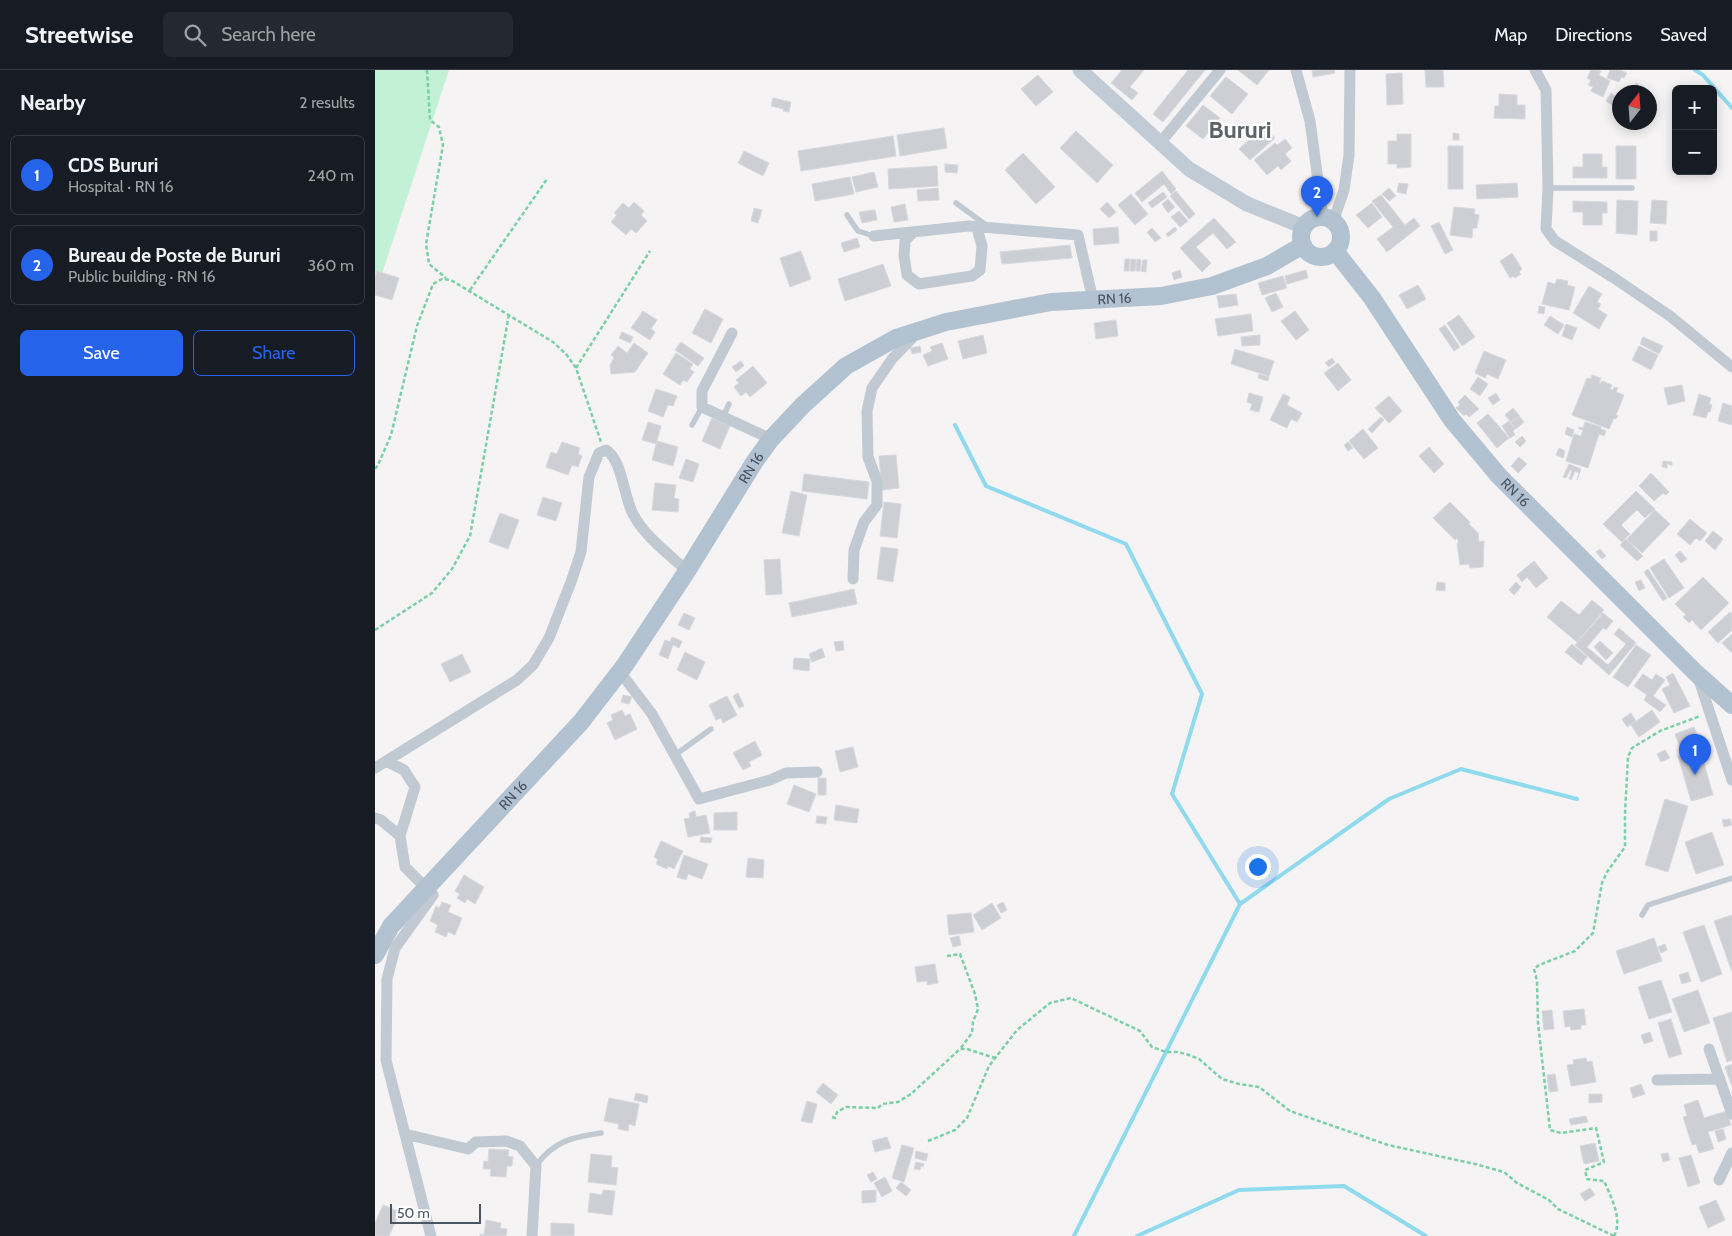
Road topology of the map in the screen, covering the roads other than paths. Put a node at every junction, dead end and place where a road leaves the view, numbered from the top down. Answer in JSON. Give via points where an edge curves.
{"nodes":[{"id":1,"x":1219,"y":70,"type":"edge"},
{"id":2,"x":1296,"y":70,"type":"edge"},
{"id":3,"x":1349,"y":70,"type":"edge"},
{"id":4,"x":1535,"y":70,"type":"edge"},
{"id":5,"x":1089,"y":73,"type":"edge"},
{"id":6,"x":1160,"y":143,"type":"junction"},
{"id":7,"x":1548,"y":188,"type":"junction"},
{"id":8,"x":1632,"y":188,"type":"dead end"},
{"id":9,"x":956,"y":203,"type":"dead end"},
{"id":10,"x":847,"y":215,"type":"dead end"},
{"id":11,"x":1328,"y":220,"type":"junction"},
{"id":12,"x":1304,"y":227,"type":"junction"},
{"id":13,"x":977,"y":228,"type":"junction"},
{"id":14,"x":992,"y":229,"type":"junction"},
{"id":15,"x":913,"y":232,"type":"junction"},
{"id":16,"x":874,"y":236,"type":"joint"},
{"id":17,"x":1303,"y":246,"type":"junction"},
{"id":18,"x":1335,"y":251,"type":"junction"},
{"id":19,"x":1093,"y":300,"type":"junction"},
{"id":20,"x":921,"y":329,"type":"junction"},
{"id":21,"x":732,"y":333,"type":"dead end"},
{"id":22,"x":1732,"y":367,"type":"edge"},
{"id":23,"x":729,"y":404,"type":"dead end"},
{"id":24,"x":701,"y":407,"type":"junction"},
{"id":25,"x":723,"y":417,"type":"junction"},
{"id":26,"x":692,"y":426,"type":"dead end"},
{"id":27,"x":771,"y":439,"type":"junction"},
{"id":28,"x":687,"y":571,"type":"junction"},
{"id":29,"x":853,"y":578,"type":"dead end"},
{"id":30,"x":620,"y":672,"type":"junction"},
{"id":31,"x":1697,"y":673,"type":"junction"},
{"id":32,"x":1732,"y":705,"type":"edge"},
{"id":33,"x":711,"y":729,"type":"dead end"},
{"id":34,"x":675,"y":755,"type":"junction"},
{"id":35,"x":387,"y":760,"type":"junction"},
{"id":36,"x":375,"y":768,"type":"edge"},
{"id":37,"x":817,"y":772,"type":"dead end"},
{"id":38,"x":1732,"y":780,"type":"edge"},
{"id":39,"x":375,"y":818,"type":"edge"},
{"id":40,"x":400,"y":836,"type":"junction"},
{"id":41,"x":1732,"y":878,"type":"edge"},
{"id":42,"x":427,"y":887,"type":"junction"},
{"id":43,"x":1643,"y":915,"type":"dead end"},
{"id":44,"x":375,"y":955,"type":"edge"},
{"id":45,"x":1709,"y":1049,"type":"dead end"},
{"id":46,"x":1720,"y":1079,"type":"junction"},
{"id":47,"x":1657,"y":1080,"type":"dead end"},
{"id":48,"x":1732,"y":1114,"type":"edge"},
{"id":49,"x":601,"y":1133,"type":"dead end"},
{"id":50,"x":405,"y":1134,"type":"junction"},
{"id":51,"x":1732,"y":1153,"type":"edge"},
{"id":52,"x":536,"y":1166,"type":"junction"},
{"id":53,"x":1719,"y":1180,"type":"dead end"},
{"id":54,"x":431,"y":1236,"type":"edge"},
{"id":55,"x":532,"y":1236,"type":"edge"}],
"edges":[{"from":1,"to":6,"type":"street"},
{"from":2,"to":11,"type":"street","via":[[1310,121]]},
{"from":3,"to":11,"type":"street","via":[[1349,154],[1343,190]]},
{"from":4,"to":7,"type":"street","via":[[1546,90]]},
{"from":5,"to":6,"type":"street"},
{"from":6,"to":12,"type":"street","via":[[1189,169],[1215,186],[1247,204]]},
{"from":7,"to":8,"type":"lane"},
{"from":7,"to":22,"type":"street","via":[[1546,229],[1555,242],[1670,316]]},
{"from":9,"to":14,"type":"lane"},
{"from":10,"to":16,"type":"lane","via":[[858,231]]},
{"from":11,"to":12,"type":"main road","via":[[1312,220]]},
{"from":11,"to":18,"type":"main road","via":[[1340,233],[1339,246]]},
{"from":12,"to":17,"type":"main road","via":[[1301,233]]},
{"from":13,"to":14,"type":"street"},
{"from":13,"to":15,"type":"street"},
{"from":13,"to":15,"type":"street","via":[[982,246],[980,270],[972,276],[919,284],[907,275],[904,256],[905,241]]},
{"from":14,"to":19,"type":"street","via":[[1077,235]]},
{"from":15,"to":16,"type":"street"},
{"from":17,"to":18,"type":"main road","via":[[1318,257]]},
{"from":17,"to":19,"type":"main road","name":"RN 16","number":"RN 16","via":[[1267,266],[1212,286],[1161,296]]},
{"from":18,"to":31,"type":"main road","name":"RN 16","number":"RN 16","via":[[1372,298],[1452,420],[1499,476]]},
{"from":19,"to":20,"type":"main road","name":"RN 16","number":"RN 16","via":[[1051,302]]},
{"from":20,"to":27,"type":"main road","name":"RN 16","number":"RN 16","via":[[895,338],[846,366]]},
{"from":20,"to":29,"type":"street","via":[[892,359],[872,388],[867,411],[868,457],[877,481],[877,505],[864,522],[854,550]]},
{"from":21,"to":24,"type":"street","via":[[701,391]]},
{"from":23,"to":25,"type":"lane"},
{"from":24,"to":25,"type":"street"},
{"from":24,"to":26,"type":"lane"},
{"from":25,"to":27,"type":"street"},
{"from":27,"to":28,"type":"main road","name":"RN 16","number":"RN 16"},
{"from":28,"to":30,"type":"main road","name":"RN 16","number":"RN 16"},
{"from":28,"to":35,"type":"street","via":[[649,536],[633,515],[617,465],[610,452],[603,450],[597,455],[589,477],[581,552],[549,638],[533,665],[517,680]]},
{"from":30,"to":34,"type":"street","via":[[652,714]]},
{"from":30,"to":42,"type":"main road","name":"RN 16","number":"RN 16","via":[[581,722]]},
{"from":31,"to":32,"type":"main road","name":"RN 16","number":"RN 16"},
{"from":31,"to":38,"type":"street"},
{"from":33,"to":34,"type":"lane"},
{"from":34,"to":37,"type":"street","via":[[699,799],[787,774]]},
{"from":35,"to":36,"type":"street"},
{"from":35,"to":40,"type":"street","via":[[404,770],[415,787]]},
{"from":39,"to":40,"type":"street"},
{"from":40,"to":42,"type":"street","via":[[405,867]]},
{"from":41,"to":43,"type":"lane","via":[[1647,905]]},
{"from":42,"to":44,"type":"main road","name":"RN 16","number":"RN 16","via":[[391,926]]},
{"from":42,"to":50,"type":"street","via":[[433,895],[395,948],[387,979],[386,1060]]},
{"from":45,"to":46,"type":"street"},
{"from":46,"to":47,"type":"street"},
{"from":46,"to":48,"type":"street"},
{"from":49,"to":52,"type":"lane","via":[[565,1141],[545,1153]]},
{"from":50,"to":52,"type":"street","via":[[468,1149],[476,1142],[507,1141],[520,1146]]},
{"from":50,"to":54,"type":"street"},
{"from":51,"to":53,"type":"street"},
{"from":52,"to":55,"type":"street"}]}
